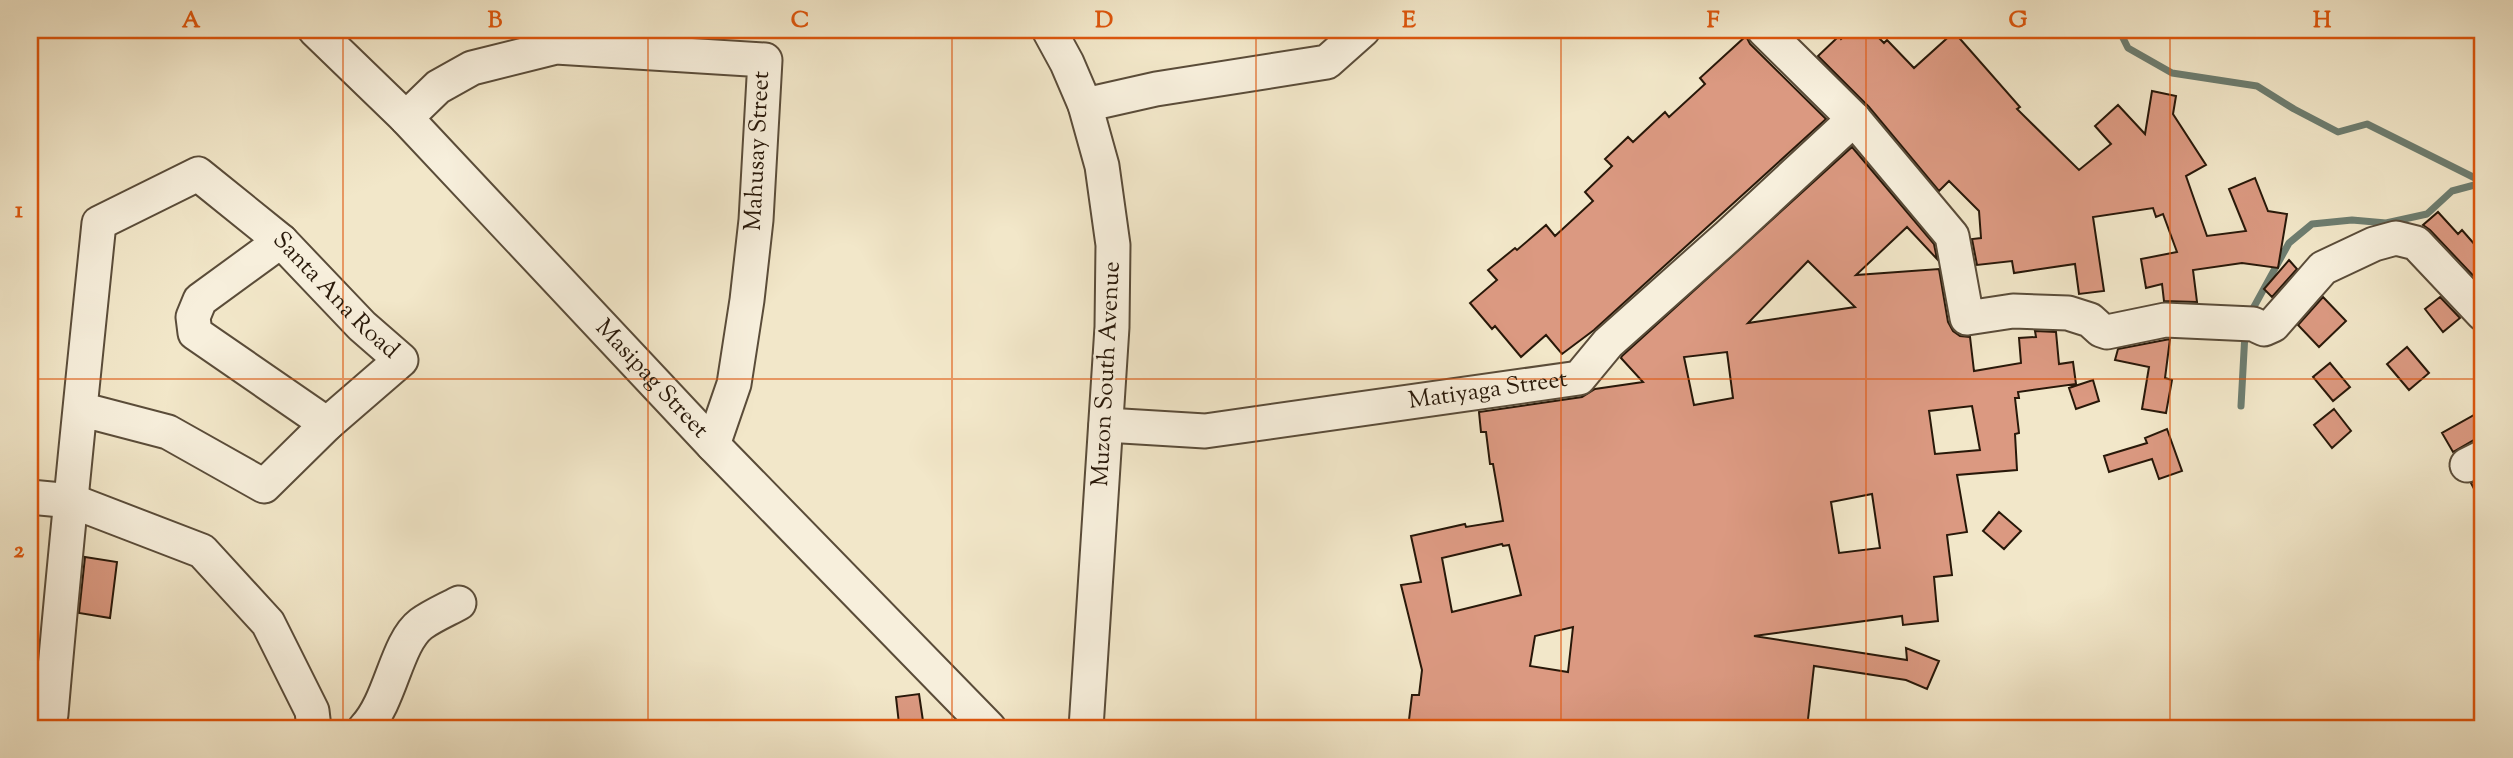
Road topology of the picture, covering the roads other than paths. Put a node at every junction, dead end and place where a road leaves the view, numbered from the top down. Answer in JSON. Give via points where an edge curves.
{"nodes":[{"id":1,"x":315,"y":30,"type":"edge"},
{"id":2,"x":1049,"y":30,"type":"edge"},
{"id":3,"x":1363,"y":30,"type":"edge"},
{"id":4,"x":1764,"y":30,"type":"edge"},
{"id":5,"x":1085,"y":105,"type":"junction"},
{"id":6,"x":406,"y":118,"type":"junction"},
{"id":7,"x":1854,"y":118,"type":"junction"},
{"id":8,"x":281,"y":241,"type":"junction"},
{"id":9,"x":2483,"y":314,"type":"edge"},
{"id":10,"x":80,"y":409,"type":"junction"},
{"id":11,"x":327,"y":424,"type":"junction"},
{"id":12,"x":1105,"y":425,"type":"junction"},
{"id":13,"x":713,"y":445,"type":"junction"},
{"id":14,"x":30,"y":496,"type":"edge"},
{"id":15,"x":72,"y":501,"type":"junction"},
{"id":16,"x":459,"y":603,"type":"dead end"},
{"id":17,"x":44,"y":616,"type":"edge"},
{"id":18,"x":43,"y":718,"type":"edge"},
{"id":19,"x":314,"y":728,"type":"edge"},
{"id":20,"x":365,"y":728,"type":"edge"},
{"id":21,"x":989,"y":728,"type":"edge"},
{"id":22,"x":1086,"y":728,"type":"edge"}],
"edges":[{"from":1,"to":6,"type":"street","name":"Masipag Street"},
{"from":2,"to":5,"type":"street","name":"Muzon South Avenue"},
{"from":3,"to":5,"type":"street","via":[[1327,62]]},
{"from":4,"to":7,"type":"street"},
{"from":5,"to":12,"type":"street","name":"Muzon South Avenue","via":[[1102,166],[1113,245]]},
{"from":6,"to":13,"type":"street","name":"Masipag Street"},
{"from":6,"to":13,"type":"street","name":"Mahusay Street","via":[[438,87],[472,68],[556,47],[765,60],[747,300],[734,384]]},
{"from":7,"to":9,"type":"street","via":[[1952,236],[1968,318],[2013,311],[2068,313],[2107,332],[2165,320],[2273,325],[2323,268],[2396,238],[2416,243]]},
{"from":7,"to":12,"type":"street","name":"Matiyaga Street","via":[[1608,343],[1579,378],[1205,431]]},
{"from":8,"to":10,"type":"street","name":"Santa Ana Road","via":[[198,174],[99,223]]},
{"from":8,"to":11,"type":"street","name":"Santa Ana Road","via":[[401,360]]},
{"from":8,"to":11,"type":"street","via":[[200,300],[193,317],[195,332]]},
{"from":10,"to":11,"type":"street","name":"Santa Ana Road","via":[[168,432],[264,486]]},
{"from":10,"to":15,"type":"street","name":"Santa Ana Road"},
{"from":12,"to":22,"type":"street","name":"Muzon South Avenue"},
{"from":13,"to":21,"type":"street","name":"Masipag Street"},
{"from":14,"to":15,"type":"street"},
{"from":15,"to":17,"type":"street","name":"Santa Ana Road"},
{"from":15,"to":19,"type":"street","via":[[202,551],[268,623],[312,711]]},
{"from":16,"to":20,"type":"street","via":[[419,625]]},
{"from":17,"to":18,"type":"street","name":"Santa Ana Road"}]}
